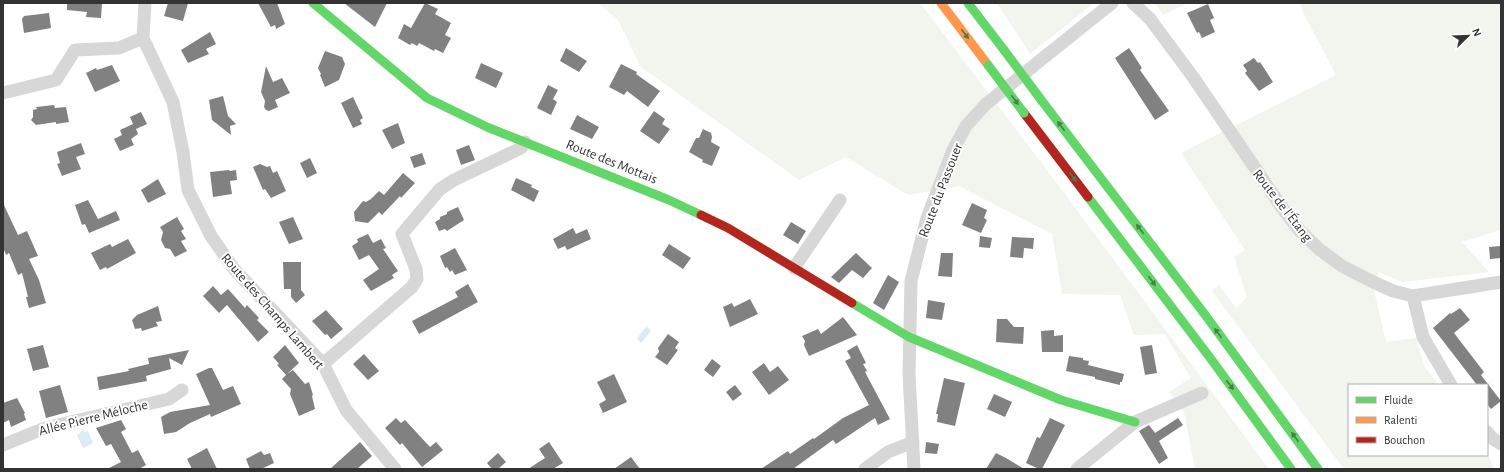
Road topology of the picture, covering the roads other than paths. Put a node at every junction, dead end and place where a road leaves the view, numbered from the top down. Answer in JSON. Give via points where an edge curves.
{"nodes":[{"id":1,"x":145,"y":3,"type":"edge"},
{"id":2,"x":313,"y":3,"type":"edge"},
{"id":3,"x":941,"y":3,"type":"edge"},
{"id":4,"x":968,"y":3,"type":"edge"},
{"id":5,"x":1112,"y":3,"type":"edge"},
{"id":6,"x":1133,"y":3,"type":"edge"},
{"id":7,"x":143,"y":38,"type":"junction"},
{"id":8,"x":3,"y":93,"type":"edge"},
{"id":9,"x":525,"y":142,"type":"junction"},
{"id":10,"x":840,"y":200,"type":"dead end"},
{"id":11,"x":794,"y":268,"type":"junction"},
{"id":12,"x":1501,"y":282,"type":"edge"},
{"id":13,"x":1413,"y":296,"type":"junction"},
{"id":14,"x":909,"y":337,"type":"junction"},
{"id":15,"x":323,"y":364,"type":"junction"},
{"id":16,"x":1450,"y":384,"type":"edge"},
{"id":17,"x":182,"y":390,"type":"dead end"},
{"id":18,"x":1202,"y":393,"type":"dead end"},
{"id":19,"x":1135,"y":422,"type":"junction"},
{"id":20,"x":1488,"y":433,"type":"edge"},
{"id":21,"x":913,"y":442,"type":"junction"},
{"id":22,"x":1501,"y":444,"type":"edge"},
{"id":23,"x":3,"y":445,"type":"edge"},
{"id":24,"x":396,"y":469,"type":"edge"},
{"id":25,"x":865,"y":469,"type":"edge"},
{"id":26,"x":914,"y":469,"type":"edge"},
{"id":27,"x":1077,"y":469,"type":"edge"},
{"id":28,"x":1291,"y":469,"type":"edge"},
{"id":29,"x":1318,"y":469,"type":"edge"}],
"edges":[{"from":1,"to":7,"type":"street","name":"Route des Champs Lambert"},
{"from":2,"to":9,"type":"main road","name":"Route des Mottais","via":[[427,98],[486,127]]},
{"from":3,"to":28,"type":"main road","one_way":true,"bridge":true,"via":[[1211,359]]},
{"from":29,"to":4,"type":"main road","one_way":true,"bridge":true,"via":[[1206,316]]},
{"from":5,"to":14,"type":"street","name":"Route du Passouer","via":[[986,104],[966,126],[953,150],[926,218],[911,281]]},
{"from":6,"to":13,"type":"street","name":"Route de l'Étang","via":[[1150,19],[1193,77],[1245,156],[1300,231],[1342,266],[1393,291]]},
{"from":7,"to":8,"type":"street","via":[[119,48],[75,50],[56,80]]},
{"from":7,"to":15,"type":"street","name":"Route des Champs Lambert","via":[[173,102],[184,152],[188,190],[211,236],[234,269]]},
{"from":9,"to":11,"type":"main road","name":"Route des Mottais","via":[[682,206],[728,228]]},
{"from":9,"to":15,"type":"street","via":[[521,148],[440,189],[402,234],[416,269],[417,280]]},
{"from":10,"to":11,"type":"street"},
{"from":11,"to":14,"type":"main road","name":"Route des Mottais"},
{"from":12,"to":13,"type":"street","name":"Route de l'Étang"},
{"from":13,"to":16,"type":"street","via":[[1423,337]]},
{"from":14,"to":19,"type":"main road","name":"Route des Mottais","via":[[1061,400]]},
{"from":14,"to":21,"type":"street","name":"Route du Passouer"},
{"from":15,"to":24,"type":"street","name":"Route des Champs Lambert","via":[[346,410]]},
{"from":17,"to":23,"type":"street","name":"Allée Pierre Méloche","via":[[169,399],[45,428]]},
{"from":18,"to":19,"type":"street"},
{"from":19,"to":27,"type":"street"},
{"from":20,"to":22,"type":"street"},
{"from":21,"to":25,"type":"street","via":[[888,452]]},
{"from":21,"to":26,"type":"street","name":"Route du Passouer"}]}
